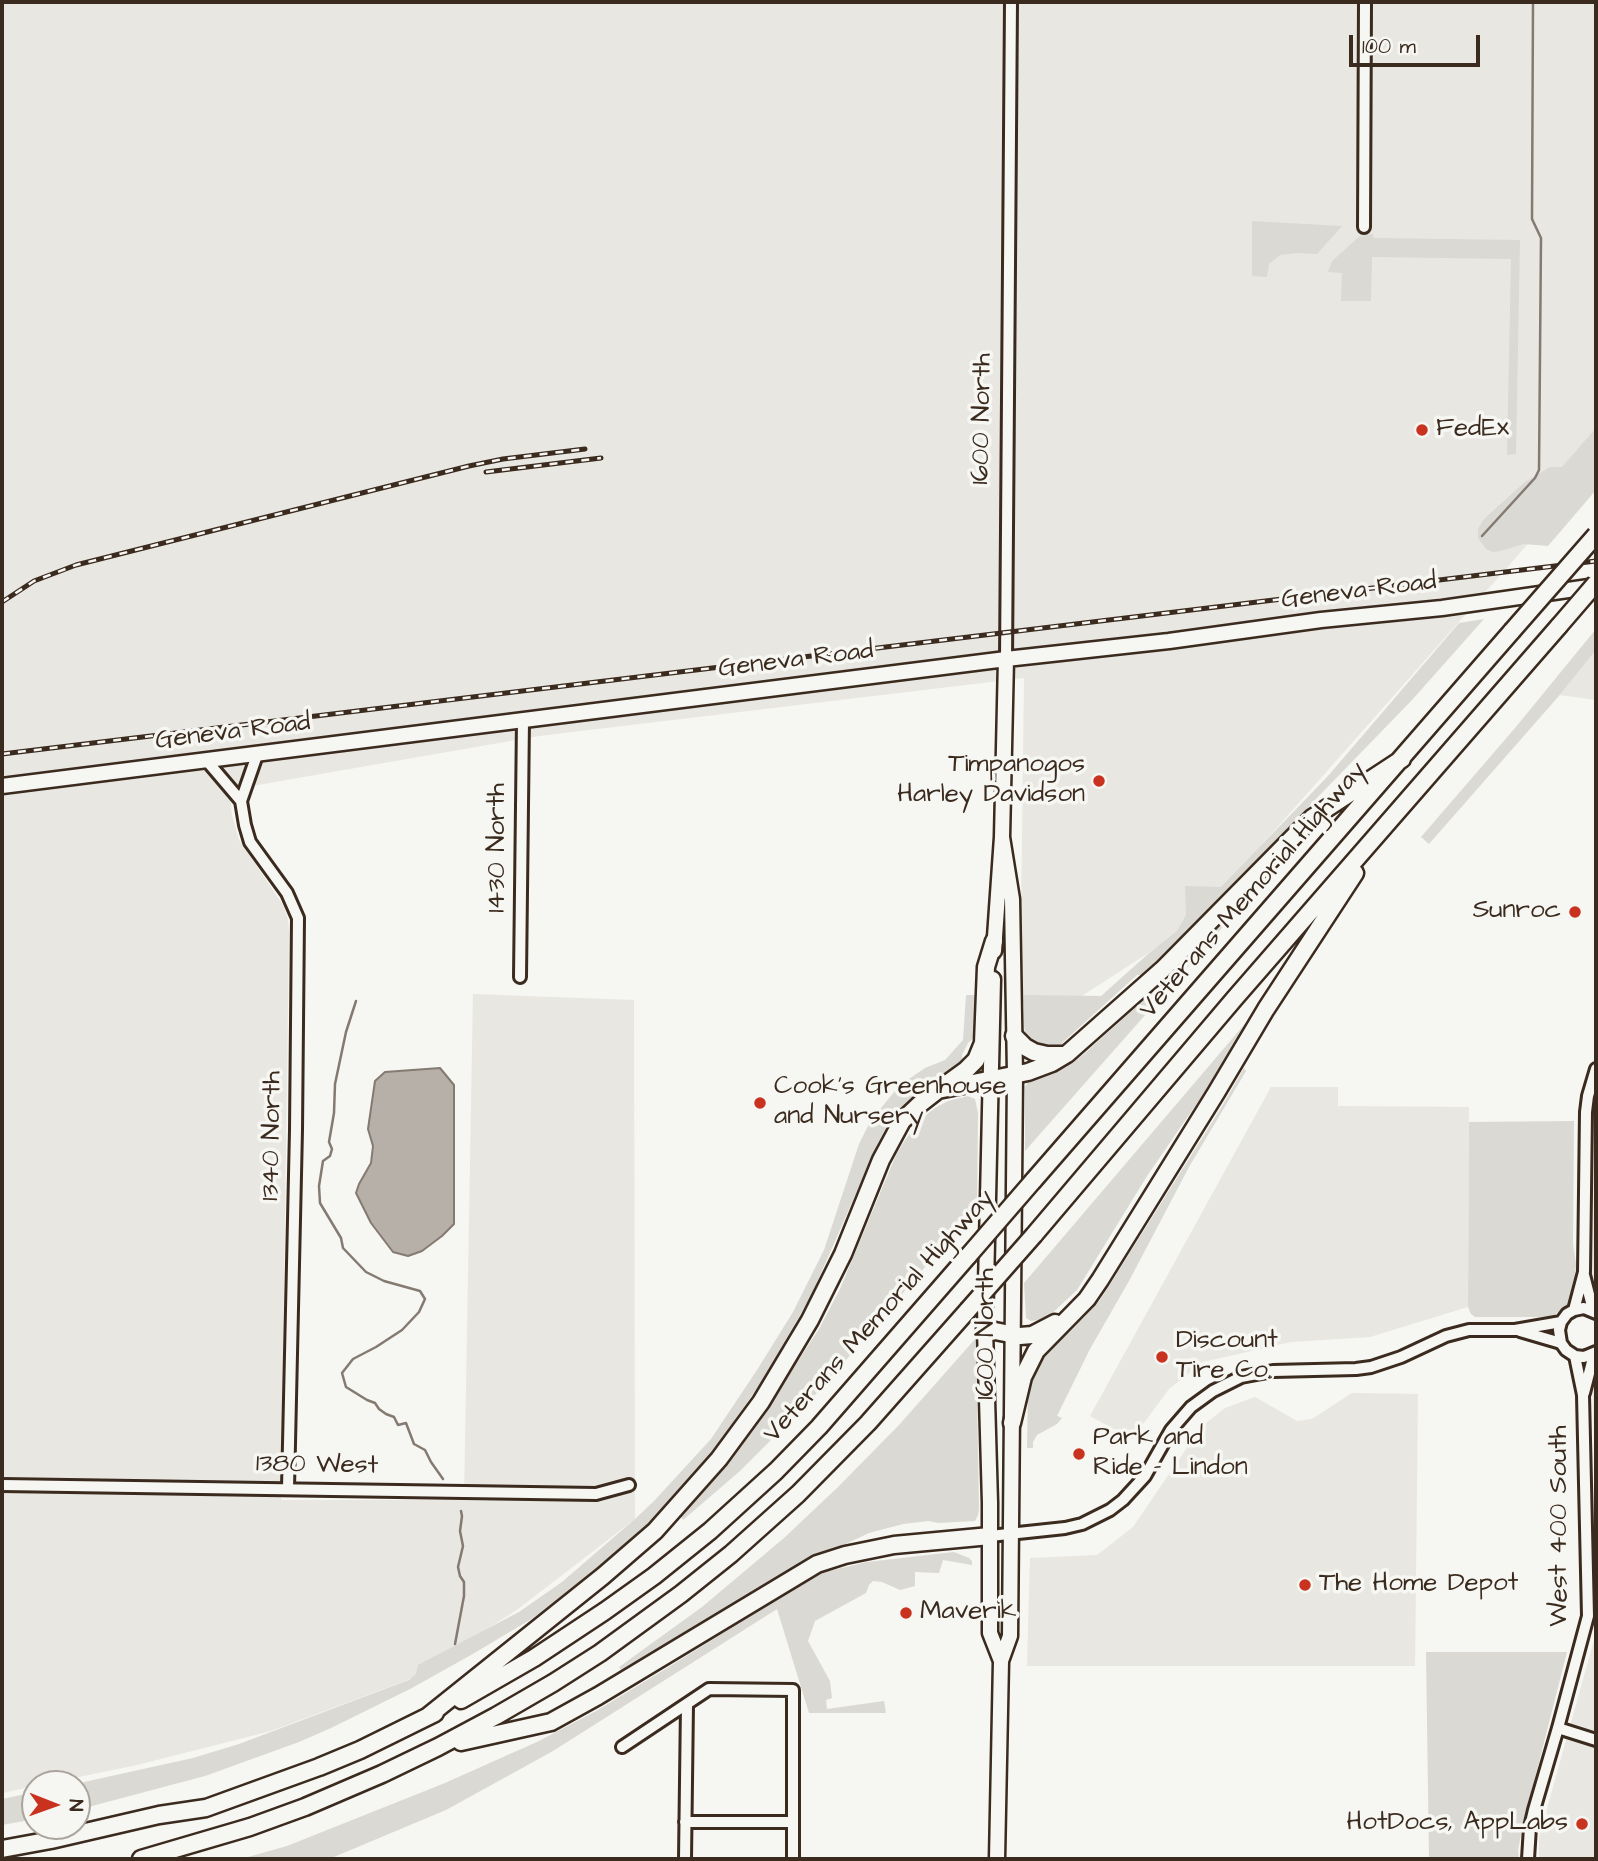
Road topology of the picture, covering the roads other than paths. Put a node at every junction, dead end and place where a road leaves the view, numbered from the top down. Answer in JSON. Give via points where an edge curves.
{"nodes":[{"id":1,"x":1011,"y":2,"type":"edge"},
{"id":2,"x":1365,"y":2,"type":"edge"},
{"id":3,"x":1364,"y":227,"type":"dead end"},
{"id":4,"x":1596,"y":535,"type":"edge"},
{"id":5,"x":1596,"y":584,"type":"edge"},
{"id":6,"x":1006,"y":659,"type":"junction"},
{"id":7,"x":523,"y":720,"type":"junction"},
{"id":8,"x":257,"y":755,"type":"junction"},
{"id":9,"x":1402,"y":759,"type":"junction"},
{"id":10,"x":207,"y":761,"type":"junction"},
{"id":11,"x":2,"y":786,"type":"edge"},
{"id":12,"x":241,"y":801,"type":"junction"},
{"id":13,"x":1390,"y":821,"type":"junction"},
{"id":14,"x":1002,"y":837,"type":"junction"},
{"id":15,"x":994,"y":941,"type":"junction"},
{"id":16,"x":520,"y":977,"type":"dead end"},
{"id":17,"x":1014,"y":1036,"type":"junction"},
{"id":18,"x":1067,"y":1054,"type":"junction"},
{"id":19,"x":1596,"y":1069,"type":"edge"},
{"id":20,"x":1015,"y":1074,"type":"junction"},
{"id":21,"x":991,"y":1079,"type":"junction"},
{"id":22,"x":938,"y":1090,"type":"junction"},
{"id":23,"x":1584,"y":1272,"type":"junction"},
{"id":24,"x":1574,"y":1310,"type":"junction"},
{"id":25,"x":1594,"y":1311,"type":"edge"},
{"id":26,"x":1072,"y":1313,"type":"junction"},
{"id":27,"x":1561,"y":1322,"type":"junction"},
{"id":28,"x":985,"y":1329,"type":"junction"},
{"id":29,"x":1515,"y":1330,"type":"junction"},
{"id":30,"x":1012,"y":1335,"type":"junction"},
{"id":31,"x":1561,"y":1343,"type":"junction"},
{"id":32,"x":1595,"y":1353,"type":"edge"},
{"id":33,"x":1575,"y":1356,"type":"junction"},
{"id":34,"x":1583,"y":1395,"type":"junction"},
{"id":35,"x":1012,"y":1423,"type":"junction"},
{"id":36,"x":2,"y":1485,"type":"edge"},
{"id":37,"x":629,"y":1485,"type":"dead end"},
{"id":38,"x":288,"y":1488,"type":"junction"},
{"id":39,"x":1012,"y":1534,"type":"junction"},
{"id":40,"x":990,"y":1536,"type":"junction"},
{"id":41,"x":1001,"y":1661,"type":"junction"},
{"id":42,"x":687,"y":1704,"type":"junction"},
{"id":43,"x":427,"y":1717,"type":"junction"},
{"id":44,"x":1558,"y":1728,"type":"junction"},
{"id":45,"x":1596,"y":1740,"type":"edge"},
{"id":46,"x":622,"y":1746,"type":"dead end"},
{"id":47,"x":438,"y":1748,"type":"junction"},
{"id":48,"x":685,"y":1822,"type":"junction"},
{"id":49,"x":793,"y":1822,"type":"junction"},
{"id":50,"x":2,"y":1849,"type":"edge"},
{"id":51,"x":141,"y":1859,"type":"edge"},
{"id":52,"x":684,"y":1859,"type":"edge"},
{"id":53,"x":793,"y":1859,"type":"edge"},
{"id":54,"x":997,"y":1859,"type":"edge"},
{"id":55,"x":1528,"y":1859,"type":"edge"}],
"edges":[{"from":1,"to":6,"type":"street","name":"1600 North"},
{"from":2,"to":3,"type":"street"},
{"from":4,"to":9,"type":"highway","name":"Veterans Memorial Highway","bridge":true},
{"from":5,"to":6,"type":"main road","name":"Geneva Road","via":[[1442,608]]},
{"from":5,"to":13,"type":"highway","bridge":true},
{"from":6,"to":7,"type":"main road","name":"Geneva Road"},
{"from":6,"to":14,"type":"main road","name":"1600 North"},
{"from":7,"to":8,"type":"main road","name":"Geneva Road"},
{"from":7,"to":16,"type":"street","name":"1430 North"},
{"from":8,"to":10,"type":"main road","name":"Geneva Road"},
{"from":8,"to":12,"type":"street"},
{"from":9,"to":18,"type":"highway","via":[[1312,818],[1163,969]]},
{"from":9,"to":43,"type":"highway","name":"Veterans Memorial Highway","bridge":true,"via":[[820,1427],[776,1471],[653,1576],[565,1638]]},
{"from":10,"to":11,"type":"main road","name":"Geneva Road"},
{"from":10,"to":12,"type":"street"},
{"from":12,"to":38,"type":"street","name":"1340 North","via":[[250,842],[287,892],[298,918]]},
{"from":13,"to":26,"type":"highway","via":[[1266,1009],[1100,1280]]},
{"from":13,"to":47,"type":"highway","bridge":true,"via":[[1034,1235],[798,1494],[666,1606],[589,1660]]},
{"from":14,"to":15,"type":"main road","name":"1600 North"},
{"from":14,"to":17,"type":"main road","name":"1600 North","via":[[1012,899]]},
{"from":15,"to":21,"type":"main road","name":"1600 North"},
{"from":15,"to":22,"type":"highway","via":[[986,967],[983,1043],[976,1060]]},
{"from":17,"to":18,"type":"highway","via":[[1034,1052]]},
{"from":17,"to":20,"type":"main road","name":"1600 North"},
{"from":18,"to":20,"type":"highway"},
{"from":19,"to":23,"type":"street","via":[[1586,1112]]},
{"from":20,"to":21,"type":"highway"},
{"from":20,"to":30,"type":"main road","name":"1600 North"},
{"from":21,"to":22,"type":"highway"},
{"from":21,"to":28,"type":"main road","name":"1600 North"},
{"from":22,"to":43,"type":"highway","via":[[902,1121],[810,1320],[761,1402],[719,1459],[655,1531]]},
{"from":23,"to":24,"type":"street"},
{"from":23,"to":25,"type":"street"},
{"from":24,"to":25,"type":"street"},
{"from":24,"to":27,"type":"street"},
{"from":26,"to":30,"type":"highway","via":[[1032,1335]]},
{"from":26,"to":35,"type":"highway","via":[[1028,1363]]},
{"from":27,"to":29,"type":"street"},
{"from":27,"to":31,"type":"street"},
{"from":28,"to":30,"type":"highway"},
{"from":28,"to":40,"type":"main road","name":"1600 North"},
{"from":29,"to":31,"type":"street"},
{"from":29,"to":39,"type":"street","via":[[1469,1330],[1371,1367],[1273,1371],[1226,1383],[1180,1419],[1146,1476],[1110,1510],[1082,1524]]},
{"from":30,"to":35,"type":"main road","name":"1600 North"},
{"from":31,"to":33,"type":"street"},
{"from":32,"to":33,"type":"street","name":"West 400 South"},
{"from":32,"to":34,"type":"street","name":"West 400 South"},
{"from":33,"to":34,"type":"street","name":"West 400 South"},
{"from":34,"to":44,"type":"street","name":"West 400 South","via":[[1588,1616]]},
{"from":35,"to":39,"type":"main road","name":"1600 North"},
{"from":36,"to":38,"type":"street","name":"1380 West"},
{"from":37,"to":38,"type":"street","name":"1380 West","via":[[596,1494]]},
{"from":39,"to":40,"type":"street"},
{"from":39,"to":41,"type":"main road","name":"1600 North","via":[[1010,1636]]},
{"from":40,"to":41,"type":"main road","name":"1600 North","via":[[990,1633]]},
{"from":40,"to":47,"type":"highway","via":[[894,1545],[817,1564],[551,1722]]},
{"from":41,"to":54,"type":"main road","name":"1600 North"},
{"from":42,"to":46,"type":"street"},
{"from":42,"to":48,"type":"street"},
{"from":42,"to":49,"type":"street","via":[[709,1689],[793,1690]]},
{"from":43,"to":50,"type":"highway","name":"Veterans Memorial Highway","via":[[319,1767],[206,1808]]},
{"from":44,"to":45,"type":"street"},
{"from":44,"to":55,"type":"street","name":"West 400 South","via":[[1530,1827]]},
{"from":47,"to":51,"type":"highway","via":[[305,1807]]},
{"from":48,"to":49,"type":"street"},
{"from":48,"to":52,"type":"street"},
{"from":49,"to":53,"type":"street"}]}
